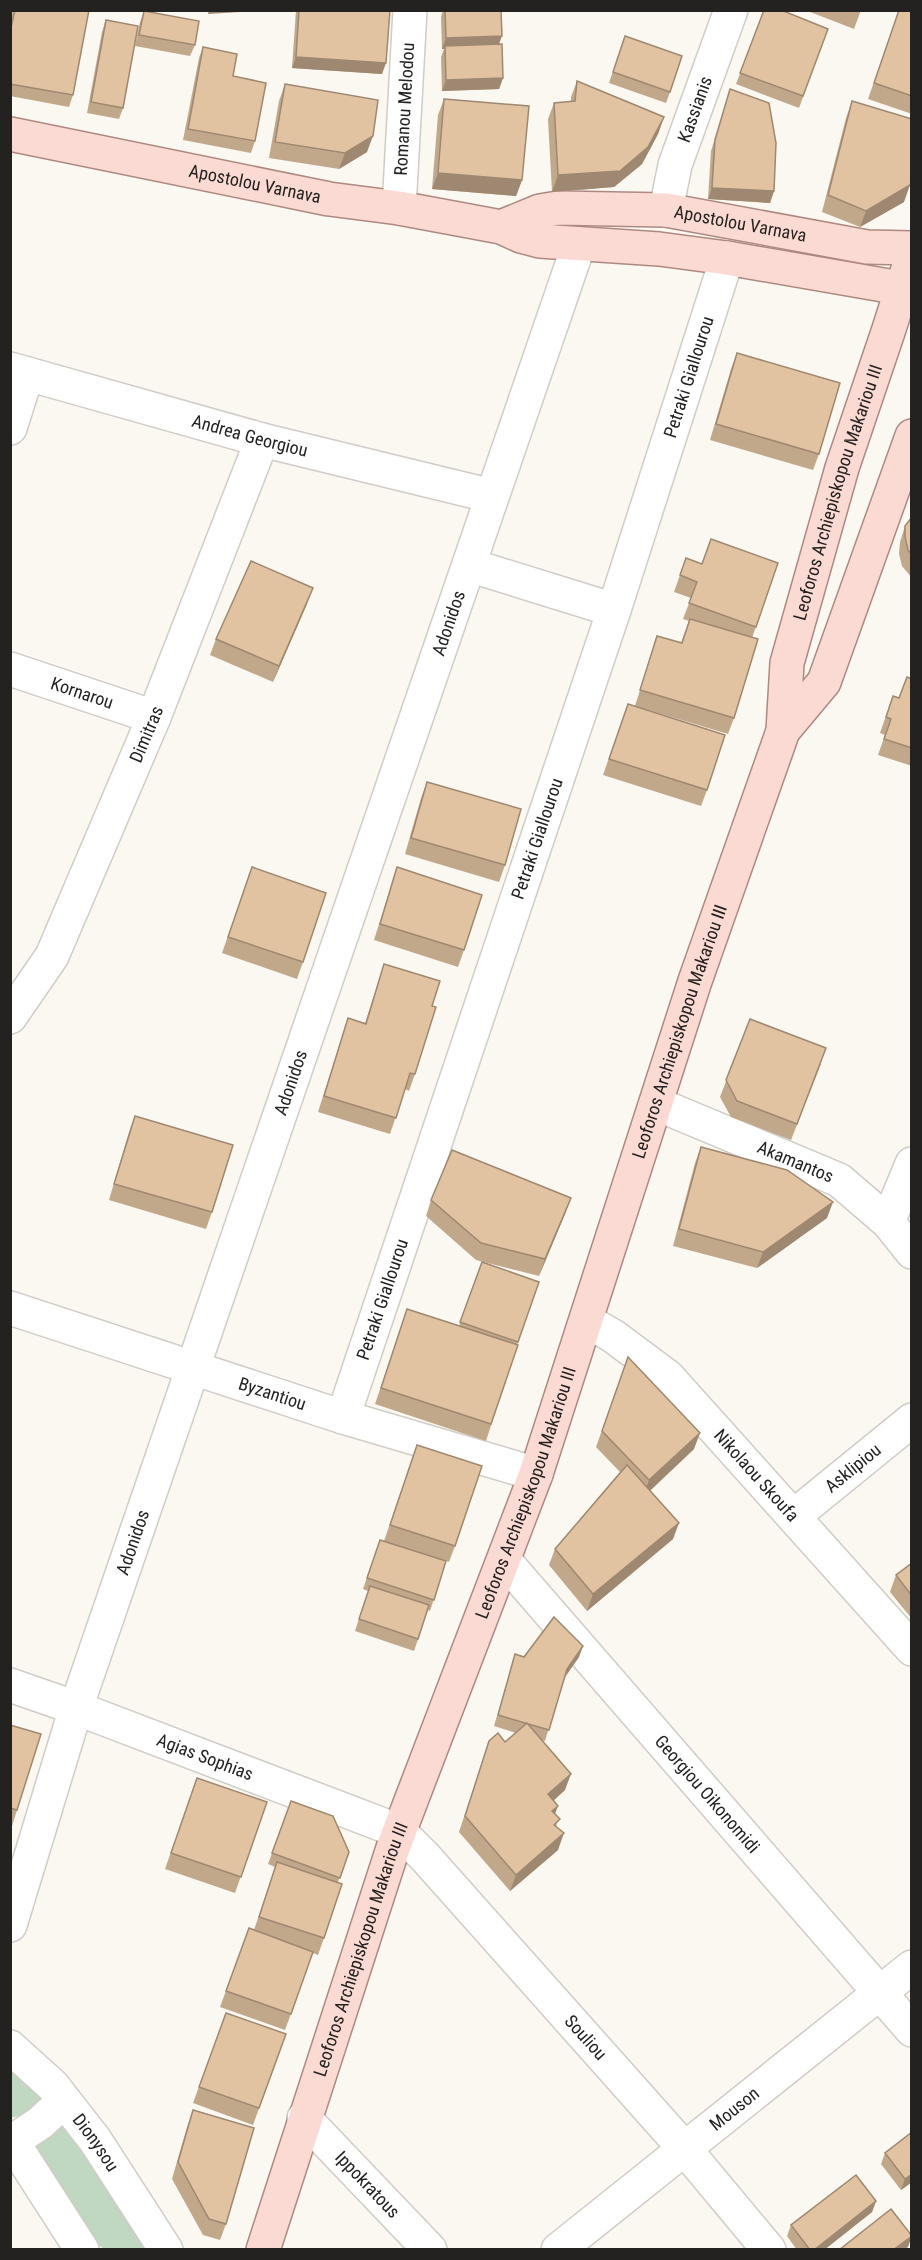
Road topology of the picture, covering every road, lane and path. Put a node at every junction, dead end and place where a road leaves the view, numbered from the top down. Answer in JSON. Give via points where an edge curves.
{"nodes":[{"id":1,"x":410,"y":10,"type":"edge"},
{"id":2,"x":731,"y":10,"type":"edge"},
{"id":3,"x":10,"y":134,"type":"edge"},
{"id":4,"x":399,"y":208,"type":"junction"},
{"id":5,"x":666,"y":210,"type":"junction"},
{"id":6,"x":501,"y":227,"type":"junction"},
{"id":7,"x":579,"y":244,"type":"junction"},
{"id":8,"x":912,"y":248,"type":"edge"},
{"id":9,"x":912,"y":256,"type":"edge"},
{"id":10,"x":727,"y":258,"type":"junction"},
{"id":11,"x":907,"y":290,"type":"edge"},
{"id":12,"x":19,"y":371,"type":"edge"},
{"id":13,"x":10,"y":428,"type":"edge"},
{"id":14,"x":912,"y":436,"type":"edge"},
{"id":15,"x":262,"y":441,"type":"junction"},
{"id":16,"x":492,"y":496,"type":"junction"},
{"id":17,"x":469,"y":565,"type":"junction"},
{"id":18,"x":614,"y":610,"type":"junction"},
{"id":19,"x":10,"y":669,"type":"edge"},
{"id":20,"x":154,"y":717,"type":"junction"},
{"id":21,"x":783,"y":731,"type":"junction"},
{"id":22,"x":11,"y":1015,"type":"edge"},
{"id":23,"x":657,"y":1104,"type":"junction"},
{"id":24,"x":912,"y":1164,"type":"edge"},
{"id":25,"x":888,"y":1222,"type":"junction"},
{"id":26,"x":912,"y":1252,"type":"edge"},
{"id":27,"x":10,"y":1308,"type":"edge"},
{"id":28,"x":587,"y":1321,"type":"junction"},
{"id":29,"x":193,"y":1369,"type":"junction"},
{"id":30,"x":343,"y":1417,"type":"junction"},
{"id":31,"x":912,"y":1420,"type":"edge"},
{"id":32,"x":536,"y":1474,"type":"junction"},
{"id":33,"x":794,"y":1516,"type":"junction"},
{"id":34,"x":504,"y":1560,"type":"junction"},
{"id":35,"x":912,"y":1649,"type":"edge"},
{"id":36,"x":10,"y":1685,"type":"edge"},
{"id":37,"x":76,"y":1708,"type":"junction"},
{"id":38,"x":399,"y":1831,"type":"junction"},
{"id":39,"x":10,"y":1926,"type":"edge"},
{"id":40,"x":912,"y":1967,"type":"edge"},
{"id":41,"x":879,"y":1993,"type":"junction"},
{"id":42,"x":912,"y":2030,"type":"edge"},
{"id":43,"x":10,"y":2047,"type":"edge"},
{"id":44,"x":64,"y":2101,"type":"junction"},
{"id":45,"x":304,"y":2118,"type":"junction"},
{"id":46,"x":12,"y":2139,"type":"edge"},
{"id":47,"x":684,"y":2148,"type":"junction"},
{"id":48,"x":82,"y":2250,"type":"edge"},
{"id":49,"x":166,"y":2250,"type":"edge"},
{"id":50,"x":262,"y":2250,"type":"edge"},
{"id":51,"x":430,"y":2250,"type":"edge"},
{"id":52,"x":558,"y":2250,"type":"edge"},
{"id":53,"x":769,"y":2250,"type":"edge"}],
"edges":[{"from":1,"to":4,"type":"street","name":"Romanou Melodou"},
{"from":2,"to":5,"type":"street","name":"Kassianis","via":[[675,165]]},
{"from":3,"to":4,"type":"main road","name":"Apostolou Varnava","via":[[329,199]]},
{"from":4,"to":6,"type":"main road","name":"Apostolou Varnava"},
{"from":5,"to":6,"type":"main road","name":"Apostolou Varnava","via":[[558,208]]},
{"from":5,"to":8,"type":"main road","name":"Apostolou Varnava","via":[[867,247]]},
{"from":6,"to":7,"type":"main road","name":"Apostolou Varnava","via":[[540,241]]},
{"from":7,"to":10,"type":"main road","name":"Apostolou Varnava"},
{"from":7,"to":16,"type":"street","name":"Adonidos"},
{"from":9,"to":11,"type":"main road","name":"Leoforos Archiepiskopou Makariou III"},
{"from":10,"to":11,"type":"main road","name":"Apostolou Varnava"},
{"from":10,"to":18,"type":"street","name":"Petraki Giallourou"},
{"from":11,"to":21,"type":"main road","name":"Leoforos Archiepiskopou Makariou III","via":[[842,468],[787,663]]},
{"from":12,"to":13,"type":"street"},
{"from":12,"to":15,"type":"street","name":"Andrea Georgiou"},
{"from":14,"to":21,"type":"main road","name":"Leoforos Archiepiskopou Makariou III","via":[[824,682]]},
{"from":15,"to":16,"type":"street","name":"Andrea Georgiou"},
{"from":15,"to":20,"type":"street","name":"Dimitras"},
{"from":16,"to":17,"type":"street","name":"Adonidos"},
{"from":17,"to":18,"type":"street"},
{"from":17,"to":29,"type":"street","name":"Adonidos"},
{"from":18,"to":30,"type":"street","name":"Petraki Giallourou"},
{"from":19,"to":20,"type":"street","name":"Kornarou"},
{"from":20,"to":22,"type":"street","name":"Dimitras","via":[[52,956]]},
{"from":21,"to":23,"type":"main road","name":"Leoforos Archiepiskopou Makariou III","via":[[695,981]]},
{"from":23,"to":25,"type":"street","name":"Akamantos","via":[[839,1180]]},
{"from":23,"to":28,"type":"main road","name":"Leoforos Archiepiskopou Makariou III"},
{"from":24,"to":25,"type":"street"},
{"from":25,"to":26,"type":"street","name":"Akamantos"},
{"from":27,"to":29,"type":"street","name":"Byzantiou"},
{"from":28,"to":32,"type":"main road","name":"Leoforos Archiepiskopou Makariou III"},
{"from":28,"to":33,"type":"street","name":"Nikolaou Skoufa","via":[[668,1377]]},
{"from":29,"to":30,"type":"street","name":"Byzantiou"},
{"from":29,"to":37,"type":"street","name":"Adonidos"},
{"from":30,"to":32,"type":"street","name":"Byzantiou"},
{"from":31,"to":33,"type":"street","name":"Asklipiou"},
{"from":32,"to":34,"type":"main road","name":"Leoforos Archiepiskopou Makariou III"},
{"from":33,"to":35,"type":"street","name":"Nikolaou Skoufa"},
{"from":34,"to":38,"type":"main road","name":"Leoforos Archiepiskopou Makariou III"},
{"from":34,"to":41,"type":"street","name":"Georgiou Oikonomidi"},
{"from":36,"to":37,"type":"street","name":"Agias Sophias"},
{"from":37,"to":38,"type":"street","name":"Agias Sophias"},
{"from":37,"to":39,"type":"street","name":"Adonidos"},
{"from":38,"to":45,"type":"main road","name":"Leoforos Archiepiskopou Makariou III"},
{"from":38,"to":47,"type":"street","name":"Souliou"},
{"from":40,"to":41,"type":"street","name":"Mouson"},
{"from":41,"to":42,"type":"street","name":"Georgiou Oikonomidi"},
{"from":41,"to":47,"type":"street","name":"Mouson"},
{"from":43,"to":44,"type":"street","name":"Dionysou"},
{"from":44,"to":46,"type":"street","via":[[40,2123]]},
{"from":44,"to":49,"type":"street","name":"Dionysou","via":[[95,2140]]},
{"from":45,"to":50,"type":"main road","name":"Leoforos Archiepiskopou Makariou III"},
{"from":45,"to":51,"type":"street","name":"Ippokratous"},
{"from":46,"to":48,"type":"street"},
{"from":47,"to":52,"type":"street","name":"Mouson"},
{"from":47,"to":53,"type":"street","name":"Souliou"}]}
